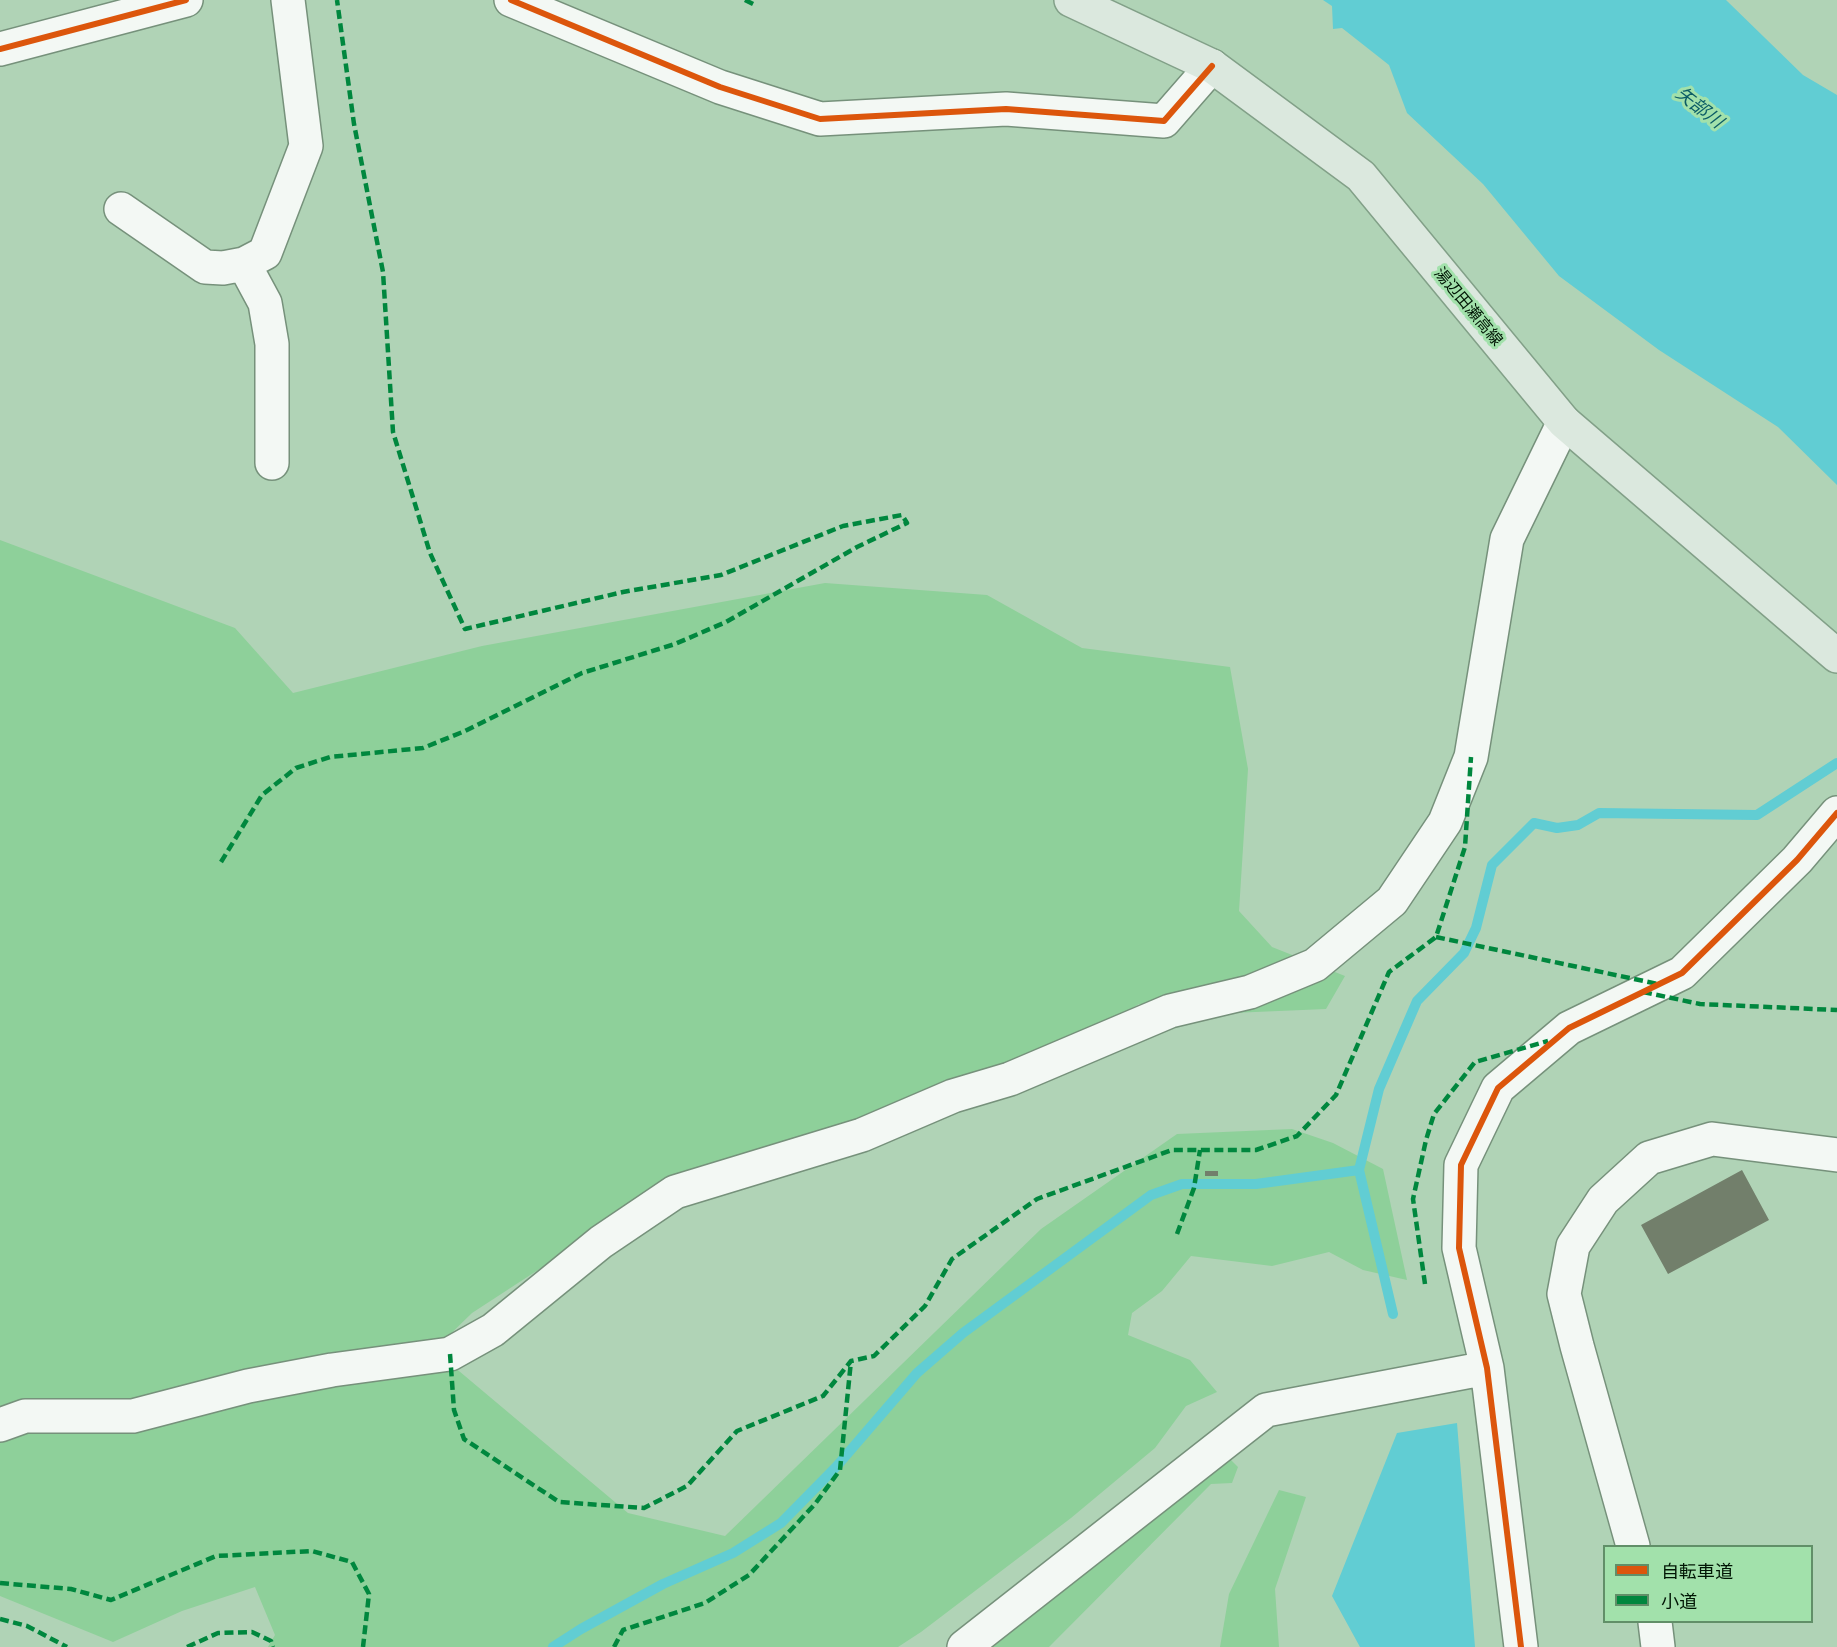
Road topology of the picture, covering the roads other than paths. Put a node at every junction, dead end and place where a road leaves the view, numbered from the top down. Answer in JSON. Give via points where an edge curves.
{"nodes":[{"id":1,"x":186,"y":0,"type":"edge"},
{"id":2,"x":288,"y":0,"type":"edge"},
{"id":3,"x":511,"y":0,"type":"edge"},
{"id":4,"x":1071,"y":0,"type":"edge"},
{"id":5,"x":0,"y":49,"type":"edge"},
{"id":6,"x":1212,"y":66,"type":"junction"},
{"id":7,"x":121,"y":209,"type":"dead end"},
{"id":8,"x":244,"y":264,"type":"junction"},
{"id":9,"x":1564,"y":422,"type":"junction"},
{"id":10,"x":272,"y":463,"type":"dead end"},
{"id":11,"x":1837,"y":656,"type":"edge"},
{"id":12,"x":1837,"y":813,"type":"edge"},
{"id":13,"x":1837,"y":1155,"type":"edge"},
{"id":14,"x":1487,"y":1368,"type":"junction"},
{"id":15,"x":0,"y":1425,"type":"edge"},
{"id":16,"x":1633,"y":1545,"type":"edge"},
{"id":17,"x":1654,"y":1623,"type":"edge"},
{"id":18,"x":964,"y":1647,"type":"edge"},
{"id":19,"x":1521,"y":1647,"type":"edge"},
{"id":20,"x":1658,"y":1647,"type":"edge"}],
"edges":[{"from":1,"to":5,"type":"street"},
{"from":2,"to":8,"type":"street","via":[[306,146],[265,253]]},
{"from":3,"to":6,"type":"street","via":[[720,87],[820,119],[1006,110],[1164,121]]},
{"from":4,"to":6,"type":"main road","name":"湯辺田瀬高線"},
{"from":6,"to":9,"type":"main road","name":"湯辺田瀬高線","via":[[1361,176]]},
{"from":7,"to":8,"type":"street","via":[[205,267]]},
{"from":8,"to":10,"type":"street","via":[[265,303],[272,345]]},
{"from":9,"to":11,"type":"main road","name":"湯辺田瀬高線"},
{"from":9,"to":15,"type":"street","via":[[1507,539],[1471,757],[1445,822],[1392,901],[1315,965],[1250,992],[1170,1011],[1010,1079],[953,1096],[862,1135],[675,1192],[601,1242],[493,1330],[450,1354],[248,1386],[133,1416],[25,1416]]},
{"from":12,"to":14,"type":"street","via":[[1797,860],[1682,972],[1569,1028],[1498,1088],[1461,1165],[1459,1248]]},
{"from":13,"to":16,"type":"street","via":[[1712,1139],[1649,1158],[1603,1200],[1573,1246],[1564,1294]]},
{"from":14,"to":18,"type":"street","via":[[1266,1410]]},
{"from":14,"to":19,"type":"street"},
{"from":17,"to":20,"type":"street"}]}
